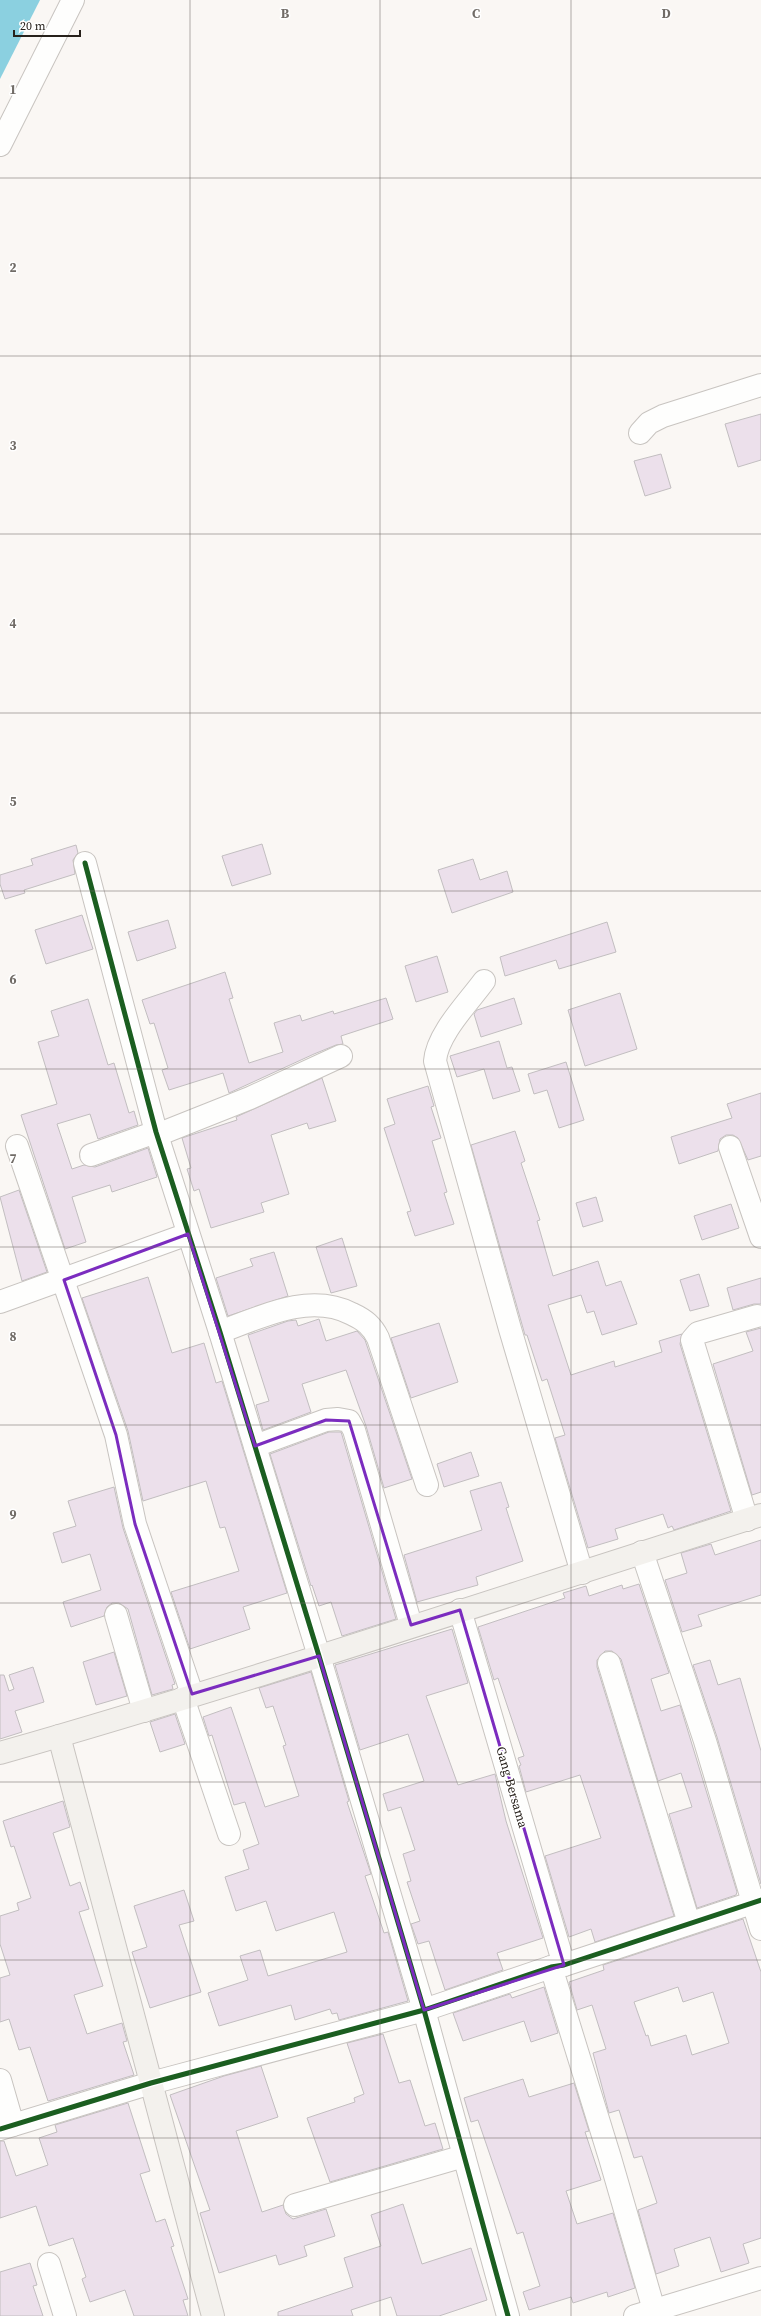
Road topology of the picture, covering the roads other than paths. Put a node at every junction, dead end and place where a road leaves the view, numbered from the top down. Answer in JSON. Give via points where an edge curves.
{"nodes":[{"id":1,"x":73,"y":0,"type":"edge"},
{"id":2,"x":0,"y":145,"type":"edge"},
{"id":3,"x":761,"y":385,"type":"edge"},
{"id":4,"x":640,"y":433,"type":"dead end"},
{"id":5,"x":85,"y":863,"type":"dead end"},
{"id":6,"x":484,"y":981,"type":"dead end"},
{"id":7,"x":341,"y":1056,"type":"dead end"},
{"id":8,"x":156,"y":1134,"type":"junction"},
{"id":9,"x":17,"y":1146,"type":"dead end"},
{"id":10,"x":730,"y":1147,"type":"dead end"},
{"id":11,"x":91,"y":1155,"type":"dead end"},
{"id":12,"x":755,"y":1195,"type":"edge"},
{"id":13,"x":188,"y":1234,"type":"junction"},
{"id":14,"x":761,"y":1237,"type":"edge"},
{"id":15,"x":64,"y":1280,"type":"junction"},
{"id":16,"x":0,"y":1302,"type":"edge"},
{"id":17,"x":757,"y":1316,"type":"dead end"},
{"id":18,"x":220,"y":1332,"type":"junction"},
{"id":19,"x":255,"y":1446,"type":"junction"},
{"id":20,"x":426,"y":1485,"type":"dead end"},
{"id":21,"x":754,"y":1517,"type":"edge"},
{"id":22,"x":642,"y":1552,"type":"junction"},
{"id":23,"x":582,"y":1573,"type":"junction"},
{"id":24,"x":460,"y":1610,"type":"junction"},
{"id":25,"x":116,"y":1615,"type":"dead end"},
{"id":26,"x":411,"y":1625,"type":"junction"},
{"id":27,"x":319,"y":1656,"type":"junction"},
{"id":28,"x":609,"y":1663,"type":"dead end"},
{"id":29,"x":188,"y":1696,"type":"junction"},
{"id":30,"x":144,"y":1711,"type":"junction"},
{"id":31,"x":59,"y":1736,"type":"junction"},
{"id":32,"x":0,"y":1753,"type":"edge"},
{"id":33,"x":229,"y":1834,"type":"dead end"},
{"id":34,"x":757,"y":1901,"type":"edge"},
{"id":35,"x":689,"y":1923,"type":"junction"},
{"id":36,"x":761,"y":1929,"type":"edge"},
{"id":37,"x":558,"y":1966,"type":"junction"},
{"id":38,"x":424,"y":2010,"type":"junction"},
{"id":39,"x":0,"y":2080,"type":"edge"},
{"id":40,"x":151,"y":2083,"type":"junction"},
{"id":41,"x":7,"y":2128,"type":"edge"},
{"id":42,"x":464,"y":2156,"type":"junction"},
{"id":43,"x":295,"y":2205,"type":"dead end"},
{"id":44,"x":49,"y":2264,"type":"dead end"},
{"id":45,"x":761,"y":2278,"type":"edge"},
{"id":46,"x":645,"y":2314,"type":"edge"},
{"id":47,"x":65,"y":2316,"type":"edge"},
{"id":48,"x":213,"y":2316,"type":"edge"},
{"id":49,"x":508,"y":2316,"type":"edge"}],
"edges":[{"from":1,"to":2,"type":"street"},
{"from":3,"to":4,"type":"street","via":[[663,416],[649,423]]},
{"from":5,"to":8,"type":"street"},
{"from":6,"to":23,"type":"street","via":[[442,1038],[436,1049],[435,1061]]},
{"from":7,"to":8,"type":"street","via":[[250,1098]]},
{"from":8,"to":11,"type":"street"},
{"from":8,"to":13,"type":"street"},
{"from":9,"to":15,"type":"street"},
{"from":10,"to":12,"type":"street"},
{"from":12,"to":14,"type":"street"},
{"from":13,"to":15,"type":"street"},
{"from":13,"to":18,"type":"street"},
{"from":15,"to":16,"type":"street"},
{"from":15,"to":29,"type":"street","via":[[116,1435],[135,1524]]},
{"from":17,"to":21,"type":"street","via":[[698,1333],[692,1340]]},
{"from":18,"to":19,"type":"street"},
{"from":18,"to":20,"type":"street","via":[[287,1308],[311,1304],[345,1310],[370,1324],[378,1338]]},
{"from":19,"to":26,"type":"street","via":[[326,1420],[349,1421],[354,1430]]},
{"from":19,"to":27,"type":"street"},
{"from":21,"to":22,"type":"street"},
{"from":22,"to":23,"type":"street"},
{"from":22,"to":34,"type":"street"},
{"from":23,"to":24,"type":"street"},
{"from":24,"to":26,"type":"street"},
{"from":24,"to":37,"type":"street","name":"Gang Bersama"},
{"from":25,"to":30,"type":"street"},
{"from":26,"to":27,"type":"street"},
{"from":27,"to":29,"type":"street"},
{"from":27,"to":38,"type":"street"},
{"from":28,"to":35,"type":"street"},
{"from":29,"to":30,"type":"street"},
{"from":29,"to":33,"type":"street"},
{"from":30,"to":31,"type":"street"},
{"from":31,"to":32,"type":"street"},
{"from":31,"to":40,"type":"street"},
{"from":34,"to":35,"type":"street"},
{"from":34,"to":36,"type":"street"},
{"from":35,"to":37,"type":"street"},
{"from":37,"to":38,"type":"street"},
{"from":37,"to":46,"type":"street","name":"Gang Bersama","via":[[610,2158]]},
{"from":38,"to":40,"type":"street"},
{"from":38,"to":42,"type":"street"},
{"from":39,"to":41,"type":"street"},
{"from":40,"to":41,"type":"street"},
{"from":40,"to":48,"type":"street"},
{"from":42,"to":43,"type":"street"},
{"from":42,"to":49,"type":"street"},
{"from":44,"to":47,"type":"street"},
{"from":45,"to":46,"type":"street"}]}
